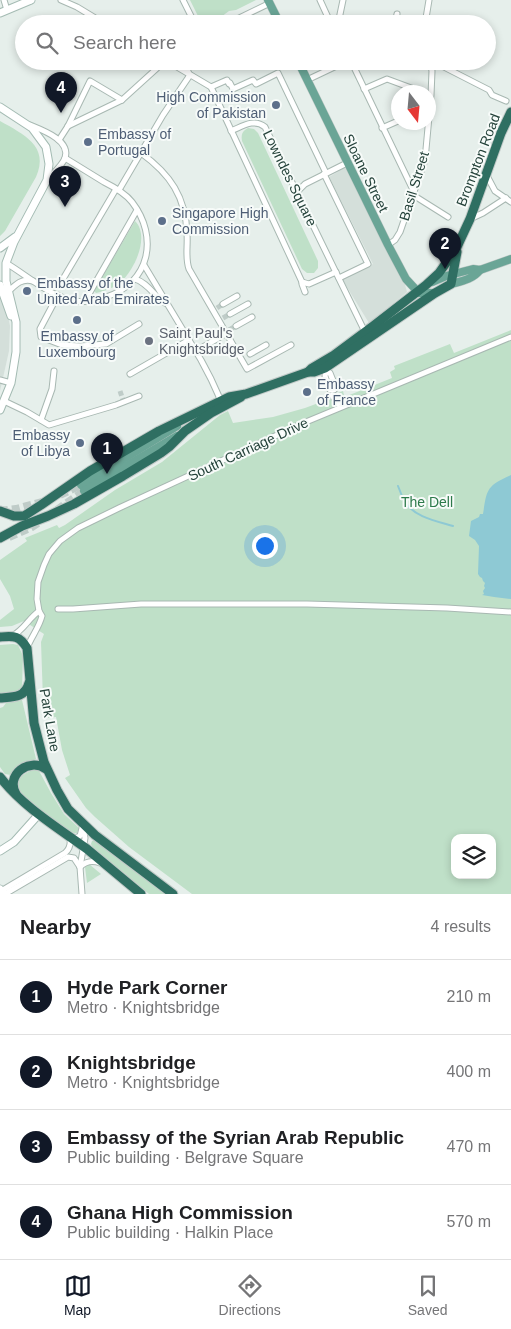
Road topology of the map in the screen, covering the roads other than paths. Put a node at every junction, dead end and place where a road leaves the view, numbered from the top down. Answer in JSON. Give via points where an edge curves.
{"nodes":[{"id":1,"x":4,"y":0,"type":"edge"},
{"id":2,"x":31,"y":0,"type":"edge"},
{"id":3,"x":61,"y":0,"type":"edge"},
{"id":4,"x":74,"y":0,"type":"edge"},
{"id":5,"x":183,"y":0,"type":"edge"},
{"id":6,"x":320,"y":0,"type":"edge"},
{"id":7,"x":342,"y":0,"type":"edge"},
{"id":8,"x":428,"y":0,"type":"edge"},
{"id":9,"x":269,"y":1,"type":"edge"},
{"id":10,"x":77,"y":7,"type":"junction"},
{"id":11,"x":3,"y":12,"type":"edge"},
{"id":12,"x":90,"y":15,"type":"edge"},
{"id":13,"x":190,"y":15,"type":"edge"},
{"id":14,"x":243,"y":15,"type":"edge"},
{"id":15,"x":276,"y":15,"type":"edge"},
{"id":16,"x":327,"y":15,"type":"edge"},
{"id":17,"x":340,"y":15,"type":"edge"},
{"id":18,"x":426,"y":15,"type":"edge"},
{"id":19,"x":156,"y":70,"type":"edge"},
{"id":20,"x":181,"y":70,"type":"edge"},
{"id":21,"x":187,"y":70,"type":"edge"},
{"id":22,"x":302,"y":70,"type":"edge"},
{"id":23,"x":329,"y":70,"type":"edge"},
{"id":24,"x":355,"y":70,"type":"edge"},
{"id":25,"x":433,"y":70,"type":"edge"},
{"id":26,"x":448,"y":70,"type":"edge"},
{"id":27,"x":189,"y":75,"type":"junction"},
{"id":28,"x":307,"y":80,"type":"junction"},
{"id":29,"x":401,"y":85,"type":"edge"},
{"id":30,"x":431,"y":85,"type":"edge"},
{"id":31,"x":211,"y":87,"type":"junction"},
{"id":32,"x":364,"y":89,"type":"junction"},
{"id":33,"x":122,"y":100,"type":"junction"},
{"id":34,"x":506,"y":101,"type":"dead end"},
{"id":35,"x":0,"y":107,"type":"edge"},
{"id":36,"x":511,"y":112,"type":"edge"},
{"id":37,"x":391,"y":124,"type":"edge"},
{"id":38,"x":29,"y":125,"type":"junction"},
{"id":39,"x":68,"y":126,"type":"junction"},
{"id":40,"x":382,"y":128,"type":"junction"},
{"id":41,"x":427,"y":130,"type":"edge"},
{"id":42,"x":231,"y":131,"type":"junction"},
{"id":43,"x":59,"y":140,"type":"junction"},
{"id":44,"x":141,"y":153,"type":"junction"},
{"id":45,"x":64,"y":158,"type":"junction"},
{"id":46,"x":347,"y":163,"type":"junction"},
{"id":47,"x":325,"y":174,"type":"junction"},
{"id":48,"x":486,"y":174,"type":"junction"},
{"id":49,"x":47,"y":180,"type":"junction"},
{"id":50,"x":293,"y":183,"type":"junction"},
{"id":51,"x":305,"y":184,"type":"junction"},
{"id":52,"x":117,"y":190,"type":"junction"},
{"id":53,"x":414,"y":194,"type":"junction"},
{"id":54,"x":298,"y":195,"type":"junction"},
{"id":55,"x":506,"y":198,"type":"junction"},
{"id":56,"x":511,"y":202,"type":"edge"},
{"id":57,"x":137,"y":210,"type":"junction"},
{"id":58,"x":448,"y":216,"type":"dead end"},
{"id":59,"x":470,"y":219,"type":"junction"},
{"id":60,"x":20,"y":230,"type":"junction"},
{"id":61,"x":388,"y":245,"type":"junction"},
{"id":62,"x":0,"y":248,"type":"edge"},
{"id":63,"x":456,"y":249,"type":"junction"},
{"id":64,"x":511,"y":259,"type":"edge"},
{"id":65,"x":6,"y":263,"type":"junction"},
{"id":66,"x":144,"y":265,"type":"junction"},
{"id":67,"x":480,"y":270,"type":"junction"},
{"id":68,"x":336,"y":272,"type":"junction"},
{"id":69,"x":453,"y":274,"type":"junction"},
{"id":70,"x":63,"y":279,"type":"dead end"},
{"id":71,"x":135,"y":279,"type":"junction"},
{"id":72,"x":339,"y":279,"type":"junction"},
{"id":73,"x":33,"y":282,"type":"junction"},
{"id":74,"x":302,"y":282,"type":"junction"},
{"id":75,"x":426,"y":284,"type":"junction"},
{"id":76,"x":451,"y":284,"type":"junction"},
{"id":77,"x":0,"y":285,"type":"edge"},
{"id":78,"x":304,"y":290,"type":"dead end"},
{"id":79,"x":9,"y":291,"type":"junction"},
{"id":80,"x":418,"y":291,"type":"junction"},
{"id":81,"x":435,"y":293,"type":"junction"},
{"id":82,"x":58,"y":295,"type":"junction"},
{"id":83,"x":237,"y":296,"type":"dead end"},
{"id":84,"x":84,"y":301,"type":"junction"},
{"id":85,"x":165,"y":302,"type":"junction"},
{"id":86,"x":223,"y":304,"type":"tunnel mouth"},
{"id":87,"x":248,"y":304,"type":"dead end"},
{"id":88,"x":415,"y":307,"type":"junction"},
{"id":89,"x":230,"y":314,"type":"tunnel mouth"},
{"id":90,"x":252,"y":317,"type":"dead end"},
{"id":91,"x":138,"y":324,"type":"dead end"},
{"id":92,"x":236,"y":326,"type":"tunnel mouth"},
{"id":93,"x":227,"y":332,"type":"junction"},
{"id":94,"x":365,"y":332,"type":"junction"},
{"id":95,"x":16,"y":336,"type":"junction"},
{"id":96,"x":511,"y":337,"type":"edge"},
{"id":97,"x":189,"y":340,"type":"junction"},
{"id":98,"x":266,"y":345,"type":"dead end"},
{"id":99,"x":291,"y":345,"type":"dead end"},
{"id":100,"x":196,"y":351,"type":"junction"},
{"id":101,"x":246,"y":356,"type":"junction"},
{"id":102,"x":54,"y":371,"type":"dead end"},
{"id":103,"x":308,"y":372,"type":"junction"},
{"id":104,"x":130,"y":374,"type":"dead end"},
{"id":105,"x":0,"y":380,"type":"edge"},
{"id":106,"x":11,"y":383,"type":"junction"},
{"id":107,"x":246,"y":394,"type":"junction"},
{"id":108,"x":332,"y":395,"type":"dead end"},
{"id":109,"x":139,"y":396,"type":"dead end"},
{"id":110,"x":4,"y":401,"type":"junction"},
{"id":111,"x":221,"y":401,"type":"junction"},
{"id":112,"x":338,"y":404,"type":"dead end"},
{"id":113,"x":204,"y":409,"type":"junction"},
{"id":114,"x":0,"y":410,"type":"edge"},
{"id":115,"x":39,"y":418,"type":"junction"},
{"id":116,"x":185,"y":431,"type":"junction"},
{"id":117,"x":0,"y":510,"type":"edge"},
{"id":118,"x":0,"y":538,"type":"edge"},
{"id":119,"x":58,"y":609,"type":"dead end"},
{"id":120,"x":39,"y":611,"type":"junction"},
{"id":121,"x":511,"y":612,"type":"edge"},
{"id":122,"x":12,"y":636,"type":"junction"},
{"id":123,"x":0,"y":637,"type":"edge"},
{"id":124,"x":27,"y":648,"type":"junction"},
{"id":125,"x":30,"y":681,"type":"junction"},
{"id":126,"x":0,"y":698,"type":"edge"},
{"id":127,"x":46,"y":769,"type":"junction"},
{"id":128,"x":0,"y":777,"type":"edge"},
{"id":129,"x":16,"y":794,"type":"junction"},
{"id":130,"x":39,"y":814,"type":"junction"},
{"id":131,"x":78,"y":819,"type":"junction"},
{"id":132,"x":82,"y":828,"type":"junction"},
{"id":133,"x":70,"y":837,"type":"junction"},
{"id":134,"x":83,"y":847,"type":"junction"},
{"id":135,"x":0,"y":851,"type":"edge"},
{"id":136,"x":80,"y":867,"type":"junction"},
{"id":137,"x":110,"y":869,"type":"junction"},
{"id":138,"x":2,"y":892,"type":"edge"},
{"id":139,"x":82,"y":894,"type":"edge"},
{"id":140,"x":141,"y":894,"type":"edge"},
{"id":141,"x":173,"y":894,"type":"edge"}],
"edges":[{"from":1,"to":11,"type":"street"},
{"from":2,"to":11,"type":"main road"},
{"from":3,"to":10,"type":"street"},
{"from":4,"to":10,"type":"street"},
{"from":5,"to":13,"type":"street"},
{"from":6,"to":16,"type":"street"},
{"from":7,"to":17,"type":"street"},
{"from":8,"to":18,"type":"street"},
{"from":9,"to":14,"type":"street"},
{"from":9,"to":15,"type":"main road"},
{"from":10,"to":12,"type":"street"},
{"from":19,"to":33,"type":"street"},
{"from":20,"to":27,"type":"street"},
{"from":21,"to":27,"type":"street"},
{"from":22,"to":28,"type":"main road","name":"Sloane Street"},
{"from":23,"to":28,"type":"street"},
{"from":24,"to":32,"type":"street"},
{"from":25,"to":30,"type":"street","name":"Basil Street"},
{"from":26,"to":34,"type":"street"},
{"from":27,"to":31,"type":"street"},
{"from":27,"to":44,"type":"street"},
{"from":28,"to":46,"type":"main road","name":"Sloane Street"},
{"from":29,"to":32,"type":"street","via":[[387,79]]},
{"from":31,"to":42,"type":"street"},
{"from":31,"to":47,"type":"street","via":[[227,80],[233,89],[253,80],[256,84],[278,73]]},
{"from":32,"to":40,"type":"street"},
{"from":33,"to":39,"type":"street"},
{"from":33,"to":39,"type":"street","via":[[90,81]]},
{"from":35,"to":38,"type":"main road"},
{"from":36,"to":48,"type":"highway","name":"Brompton Road"},
{"from":37,"to":40,"type":"street"},
{"from":38,"to":43,"type":"street"},
{"from":38,"to":49,"type":"main road","via":[[46,148]]},
{"from":39,"to":43,"type":"street"},
{"from":40,"to":53,"type":"street"},
{"from":41,"to":53,"type":"street","name":"Basil Street","via":[[425,160]]},
{"from":42,"to":50,"type":"street","name":"Lowndes Square","via":[[252,122],[263,125]]},
{"from":42,"to":74,"type":"street"},
{"from":43,"to":45,"type":"street","via":[[65,150]]},
{"from":44,"to":52,"type":"street"},
{"from":44,"to":93,"type":"street","via":[[167,175],[176,189],[187,226],[188,264]]},
{"from":45,"to":49,"type":"street"},
{"from":45,"to":52,"type":"street"},
{"from":46,"to":47,"type":"street"},
{"from":46,"to":61,"type":"main road","name":"Sloane Street"},
{"from":47,"to":51,"type":"street"},
{"from":47,"to":72,"type":"street","via":[[368,264]]},
{"from":48,"to":55,"type":"street","via":[[495,191]]},
{"from":48,"to":59,"type":"highway","name":"Brompton Road"},
{"from":49,"to":60,"type":"main road"},
{"from":50,"to":51,"type":"street"},
{"from":50,"to":54,"type":"street","name":"Lowndes Square"},
{"from":51,"to":54,"type":"street"},
{"from":52,"to":57,"type":"street","via":[[132,201]]},
{"from":52,"to":70,"type":"street"},
{"from":53,"to":58,"type":"street"},
{"from":53,"to":61,"type":"street","name":"Basil Street","via":[[398,236]]},
{"from":54,"to":68,"type":"street","name":"Lowndes Square"},
{"from":55,"to":56,"type":"street"},
{"from":55,"to":59,"type":"street"},
{"from":57,"to":66,"type":"street","via":[[147,236]]},
{"from":57,"to":84,"type":"street"},
{"from":59,"to":63,"type":"highway","name":"Brompton Road"},
{"from":60,"to":62,"type":"main road"},
{"from":60,"to":65,"type":"main road"},
{"from":61,"to":80,"type":"main road","name":"Sloane Street","via":[[406,279]]},
{"from":63,"to":69,"type":"highway","name":"Brompton Road"},
{"from":63,"to":75,"type":"highway","via":[[439,273]]},
{"from":64,"to":67,"type":"main road"},
{"from":65,"to":73,"type":"street"},
{"from":65,"to":79,"type":"main road"},
{"from":66,"to":71,"type":"street"},
{"from":66,"to":85,"type":"street"},
{"from":67,"to":69,"type":"main road","via":[[472,268]]},
{"from":67,"to":76,"type":"main road","via":[[472,277]]},
{"from":68,"to":72,"type":"street","name":"Lowndes Square"},
{"from":68,"to":74,"type":"street","via":[[309,284]]},
{"from":69,"to":75,"type":"main road"},
{"from":69,"to":76,"type":"highway","name":"Brompton Road"},
{"from":71,"to":84,"type":"street","via":[[124,290],[111,296]]},
{"from":71,"to":85,"type":"street","via":[[142,281]]},
{"from":72,"to":94,"type":"street","name":"Lowndes Square"},
{"from":73,"to":79,"type":"street","via":[[22,281]]},
{"from":73,"to":82,"type":"street"},
{"from":74,"to":78,"type":"street"},
{"from":75,"to":80,"type":"highway"},
{"from":76,"to":81,"type":"highway"},
{"from":77,"to":95,"type":"main road"},
{"from":79,"to":95,"type":"main road"},
{"from":80,"to":81,"type":"main road"},
{"from":80,"to":88,"type":"highway"},
{"from":80,"to":94,"type":"highway"},
{"from":81,"to":88,"type":"highway"},
{"from":82,"to":84,"type":"street"},
{"from":82,"to":91,"type":"street","via":[[40,329],[41,337],[62,345],[106,344]]},
{"from":83,"to":86,"type":"street"},
{"from":85,"to":97,"type":"street"},
{"from":87,"to":89,"type":"street"},
{"from":88,"to":103,"type":"highway","via":[[325,370]]},
{"from":90,"to":92,"type":"street"},
{"from":93,"to":100,"type":"street"},
{"from":93,"to":101,"type":"street"},
{"from":94,"to":103,"type":"highway"},
{"from":95,"to":106,"type":"main road"},
{"from":96,"to":120,"type":"street","name":"South Carriage Drive","via":[[301,424],[78,528],[49,554],[38,582]]},
{"from":97,"to":100,"type":"street"},
{"from":97,"to":104,"type":"street"},
{"from":98,"to":101,"type":"street"},
{"from":99,"to":101,"type":"street","via":[[247,368]]},
{"from":100,"to":111,"type":"street"},
{"from":102,"to":115,"type":"street","via":[[52,389]]},
{"from":103,"to":107,"type":"highway"},
{"from":105,"to":106,"type":"street"},
{"from":106,"to":110,"type":"main road"},
{"from":107,"to":111,"type":"highway"},
{"from":107,"to":116,"type":"highway"},
{"from":108,"to":112,"type":"street"},
{"from":109,"to":115,"type":"street","via":[[49,425]]},
{"from":110,"to":114,"type":"main road"},
{"from":110,"to":115,"type":"street"},
{"from":111,"to":113,"type":"highway"},
{"from":113,"to":116,"type":"main road","via":[[82,488]]},
{"from":113,"to":117,"type":"highway","via":[[159,430],[90,471],[24,516]]},
{"from":116,"to":118,"type":"highway","via":[[161,453],[123,476],[74,504]]},
{"from":119,"to":121,"type":"street","via":[[141,604],[307,604]]},
{"from":120,"to":122,"type":"street"},
{"from":120,"to":124,"type":"street","name":"South Carriage Drive","via":[[42,616]]},
{"from":122,"to":123,"type":"highway"},
{"from":122,"to":124,"type":"highway","via":[[20,638]]},
{"from":124,"to":125,"type":"highway","name":"Park Lane"},
{"from":125,"to":126,"type":"highway","via":[[20,696]]},
{"from":125,"to":127,"type":"highway","name":"Park Lane","via":[[34,723]]},
{"from":127,"to":129,"type":"highway","via":[[33,764],[22,769],[14,779]]},
{"from":127,"to":131,"type":"highway","name":"Park Lane","via":[[66,805]]},
{"from":128,"to":129,"type":"highway"},
{"from":129,"to":130,"type":"highway"},
{"from":130,"to":133,"type":"highway"},
{"from":130,"to":135,"type":"main road","via":[[14,842]]},
{"from":131,"to":132,"type":"street","name":"Park Lane"},
{"from":131,"to":141,"type":"highway","name":"Park Lane","via":[[101,841]]},
{"from":132,"to":133,"type":"street","via":[[80,836]]},
{"from":132,"to":134,"type":"street","via":[[85,836]]},
{"from":133,"to":134,"type":"highway"},
{"from":133,"to":138,"type":"street","via":[[65,853]]},
{"from":134,"to":136,"type":"street"},
{"from":134,"to":137,"type":"highway"},
{"from":136,"to":137,"type":"street","via":[[92,861]]},
{"from":136,"to":138,"type":"street","via":[[74,858],[68,857]]},
{"from":136,"to":139,"type":"street"},
{"from":137,"to":140,"type":"highway"}]}
